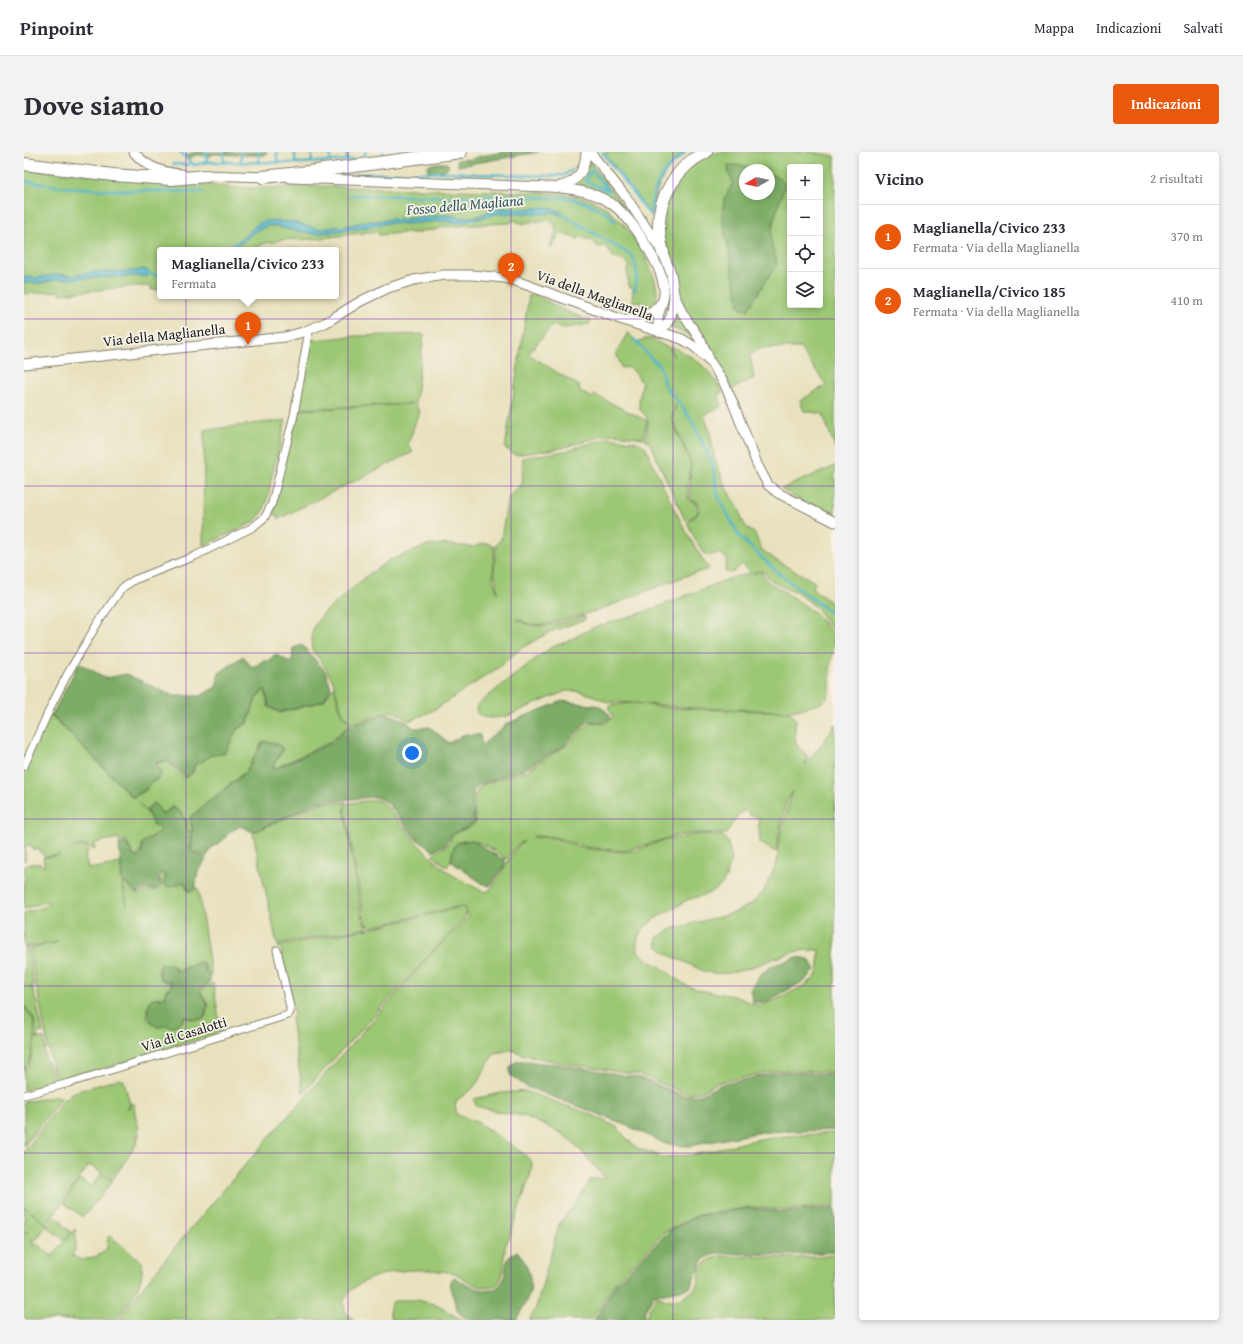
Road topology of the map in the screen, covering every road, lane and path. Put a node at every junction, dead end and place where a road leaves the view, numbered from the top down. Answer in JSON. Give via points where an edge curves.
{"nodes":[{"id":1,"x":134,"y":152,"type":"edge"},
{"id":2,"x":461,"y":152,"type":"edge"},
{"id":3,"x":586,"y":152,"type":"edge"},
{"id":4,"x":590,"y":152,"type":"edge"},
{"id":5,"x":706,"y":152,"type":"edge"},
{"id":6,"x":24,"y":164,"type":"edge"},
{"id":7,"x":207,"y":176,"type":"junction"},
{"id":8,"x":263,"y":177,"type":"junction"},
{"id":9,"x":549,"y":187,"type":"junction"},
{"id":10,"x":663,"y":253,"type":"junction"},
{"id":11,"x":674,"y":294,"type":"junction"},
{"id":12,"x":664,"y":296,"type":"junction"},
{"id":13,"x":623,"y":320,"type":"junction"},
{"id":14,"x":309,"y":330,"type":"junction"},
{"id":15,"x":659,"y":332,"type":"junction"},
{"id":16,"x":711,"y":363,"type":"junction"},
{"id":17,"x":24,"y":364,"type":"edge"},
{"id":18,"x":835,"y":522,"type":"edge"},
{"id":19,"x":24,"y":766,"type":"edge"},
{"id":20,"x":277,"y":950,"type":"dead end"},
{"id":21,"x":24,"y":1095,"type":"edge"}],
"edges":[{"from":1,"to":7,"type":"main road","via":[[148,165],[163,172]]},
{"from":2,"to":8,"type":"highway"},
{"from":3,"to":9,"type":"main road","via":[[583,168],[575,180],[567,185]]},
{"from":4,"to":10,"type":"main road","via":[[626,197]]},
{"from":5,"to":10,"type":"highway","via":[[680,172],[665,197],[659,223]]},
{"from":6,"to":7,"type":"highway","via":[[170,179]]},
{"from":7,"to":8,"type":"main road"},
{"from":8,"to":9,"type":"main road"},
{"from":9,"to":12,"type":"main road","via":[[580,190],[596,195],[625,215],[655,261],[664,285]]},
{"from":10,"to":11,"type":"main road"},
{"from":11,"to":15,"type":"main road","via":[[672,316]]},
{"from":11,"to":16,"type":"main road"},
{"from":12,"to":13,"type":"main road","via":[[654,310],[645,316]]},
{"from":12,"to":15,"type":"main road","via":[[658,317]]},
{"from":13,"to":14,"type":"main road","name":"Via della Maglianella","via":[[516,281],[461,275],[436,276],[400,283]]},
{"from":13,"to":15,"type":"main road","name":"Via della Maglianella"},
{"from":14,"to":17,"type":"main road","name":"Via della Maglianella","via":[[280,338]]},
{"from":14,"to":19,"type":"street","via":[[294,415],[267,514],[253,527],[220,544],[134,580],[122,588],[68,673]]},
{"from":15,"to":16,"type":"main road","name":"Via della Maglianella","via":[[688,342]]},
{"from":16,"to":18,"type":"main road","name":"Via della Maglianella","via":[[729,392],[767,483],[778,493]]},
{"from":20,"to":21,"type":"street","name":"Via di Casalotti","via":[[290,1007],[288,1015]]}]}
